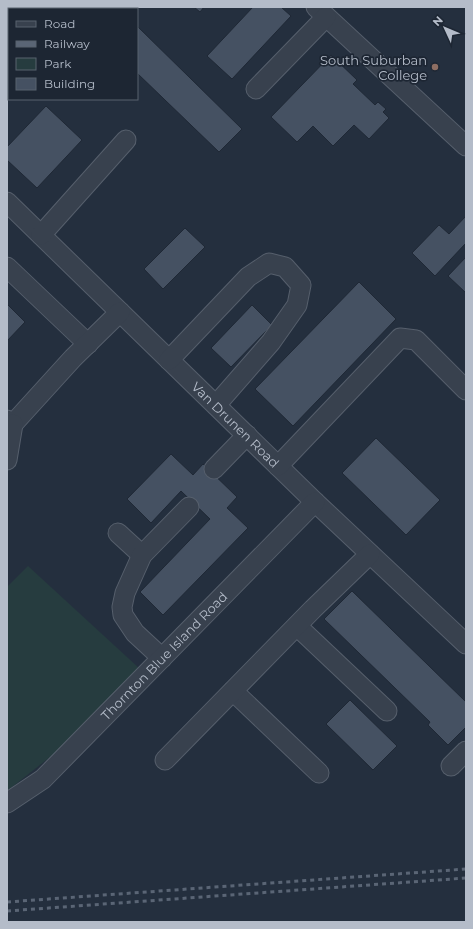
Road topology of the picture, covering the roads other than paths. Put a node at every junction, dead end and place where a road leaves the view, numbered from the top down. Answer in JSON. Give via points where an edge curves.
{"nodes":[{"id":1,"x":321,"y":12,"type":"edge"},
{"id":2,"x":256,"y":89,"type":"dead end"},
{"id":3,"x":126,"y":140,"type":"dead end"},
{"id":4,"x":466,"y":146,"type":"edge"},
{"id":5,"x":7,"y":202,"type":"edge"},
{"id":6,"x":41,"y":235,"type":"junction"},
{"id":7,"x":7,"y":267,"type":"edge"},
{"id":8,"x":120,"y":312,"type":"junction"},
{"id":9,"x":88,"y":344,"type":"junction"},
{"id":10,"x":169,"y":360,"type":"junction"},
{"id":11,"x":466,"y":390,"type":"edge"},
{"id":12,"x":216,"y":405,"type":"junction"},
{"id":13,"x":10,"y":422,"type":"edge"},
{"id":14,"x":247,"y":435,"type":"junction"},
{"id":15,"x":7,"y":460,"type":"edge"},
{"id":16,"x":278,"y":466,"type":"junction"},
{"id":17,"x":214,"y":469,"type":"dead end"},
{"id":18,"x":315,"y":502,"type":"junction"},
{"id":19,"x":189,"y":507,"type":"dead end"},
{"id":20,"x":118,"y":533,"type":"dead end"},
{"id":21,"x":370,"y":554,"type":"junction"},
{"id":22,"x":142,"y":555,"type":"junction"},
{"id":23,"x":297,"y":626,"type":"junction"},
{"id":24,"x":466,"y":644,"type":"edge"},
{"id":25,"x":162,"y":658,"type":"junction"},
{"id":26,"x":233,"y":690,"type":"junction"},
{"id":27,"x":387,"y":711,"type":"dead end"},
{"id":28,"x":466,"y":751,"type":"edge"},
{"id":29,"x":165,"y":760,"type":"dead end"},
{"id":30,"x":451,"y":766,"type":"dead end"},
{"id":31,"x":319,"y":773,"type":"dead end"},
{"id":32,"x":7,"y":803,"type":"edge"}],
"edges":[{"from":1,"to":2,"type":"street"},
{"from":1,"to":4,"type":"street"},
{"from":3,"to":6,"type":"street"},
{"from":5,"to":6,"type":"street","name":"Van Drunen Road"},
{"from":6,"to":8,"type":"street","name":"Van Drunen Road"},
{"from":7,"to":9,"type":"street"},
{"from":8,"to":9,"type":"street"},
{"from":8,"to":10,"type":"street","name":"Van Drunen Road"},
{"from":9,"to":13,"type":"street"},
{"from":10,"to":12,"type":"street","name":"Van Drunen Road"},
{"from":10,"to":12,"type":"street","via":[[248,277],[269,263],[285,267],[301,285],[298,305],[271,342]]},
{"from":11,"to":16,"type":"street","via":[[416,340],[400,338]]},
{"from":12,"to":14,"type":"street","name":"Van Drunen Road"},
{"from":13,"to":15,"type":"street"},
{"from":14,"to":16,"type":"street","name":"Van Drunen Road"},
{"from":14,"to":17,"type":"street"},
{"from":16,"to":18,"type":"street","name":"Van Drunen Road"},
{"from":18,"to":21,"type":"street","name":"Van Drunen Road"},
{"from":18,"to":25,"type":"street","name":"Thornton Blue Island Road"},
{"from":19,"to":22,"type":"street"},
{"from":20,"to":22,"type":"street"},
{"from":21,"to":23,"type":"street"},
{"from":21,"to":24,"type":"street","name":"Van Drunen Road"},
{"from":22,"to":25,"type":"street","via":[[125,593],[123,615],[135,633]]},
{"from":23,"to":26,"type":"street"},
{"from":23,"to":27,"type":"street"},
{"from":25,"to":32,"type":"street","name":"Thornton Blue Island Road","via":[[43,779]]},
{"from":26,"to":29,"type":"street"},
{"from":26,"to":31,"type":"street"},
{"from":28,"to":30,"type":"street"}]}
